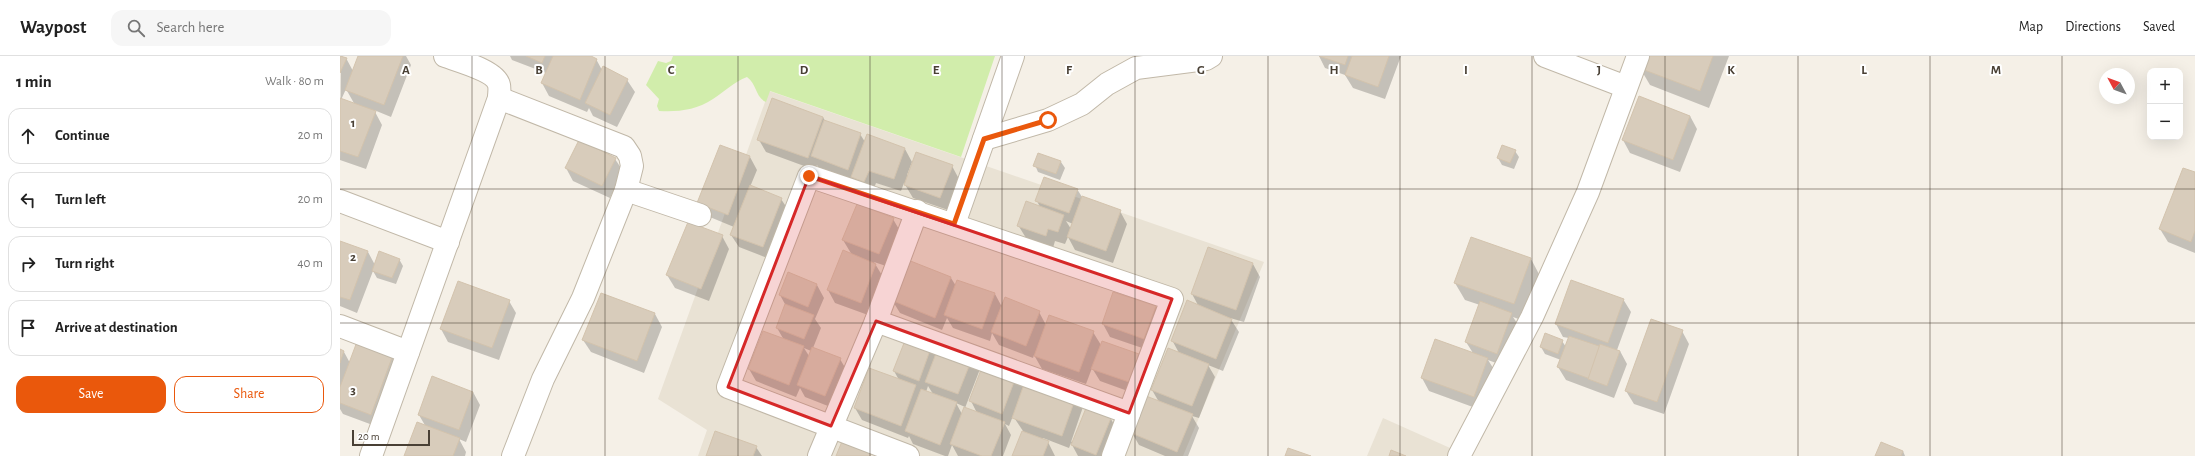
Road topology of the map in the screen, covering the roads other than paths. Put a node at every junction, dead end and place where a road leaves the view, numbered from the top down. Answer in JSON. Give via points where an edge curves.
{"nodes":[{"id":1,"x":445,"y":56,"type":"edge"},
{"id":2,"x":1013,"y":56,"type":"edge"},
{"id":3,"x":1211,"y":56,"type":"edge"},
{"id":4,"x":1545,"y":56,"type":"edge"},
{"id":5,"x":1638,"y":56,"type":"edge"},
{"id":6,"x":1626,"y":87,"type":"junction"},
{"id":7,"x":499,"y":98,"type":"junction"},
{"id":8,"x":984,"y":139,"type":"junction"},
{"id":9,"x":626,"y":190,"type":"junction"},
{"id":10,"x":340,"y":201,"type":"edge"},
{"id":11,"x":917,"y":212,"type":"junction"},
{"id":12,"x":700,"y":215,"type":"dead end"},
{"id":13,"x":954,"y":224,"type":"junction"},
{"id":14,"x":448,"y":242,"type":"junction"},
{"id":15,"x":876,"y":321,"type":"junction"},
{"id":16,"x":340,"y":326,"type":"edge"},
{"id":17,"x":408,"y":352,"type":"junction"},
{"id":18,"x":1129,"y":413,"type":"junction"},
{"id":19,"x":831,"y":426,"type":"junction"},
{"id":20,"x":371,"y":456,"type":"edge"},
{"id":21,"x":513,"y":456,"type":"edge"},
{"id":22,"x":819,"y":456,"type":"edge"},
{"id":23,"x":908,"y":456,"type":"edge"},
{"id":24,"x":1113,"y":456,"type":"edge"},
{"id":25,"x":1459,"y":456,"type":"edge"}],
"edges":[{"from":1,"to":7,"type":"street","via":[[495,78],[499,85]]},
{"from":2,"to":8,"type":"street"},
{"from":3,"to":8,"type":"street","via":[[1206,59],[1136,68],[1107,84],[1082,104],[1048,120]]},
{"from":4,"to":6,"type":"street"},
{"from":5,"to":6,"type":"street"},
{"from":6,"to":25,"type":"street","via":[[1588,192],[1532,317]]},
{"from":7,"to":9,"type":"street","via":[[624,147],[630,156],[632,166]]},
{"from":7,"to":14,"type":"street"},
{"from":8,"to":13,"type":"street"},
{"from":9,"to":12,"type":"street"},
{"from":9,"to":21,"type":"street","via":[[582,298],[543,379]]},
{"from":10,"to":14,"type":"street"},
{"from":11,"to":13,"type":"street"},
{"from":11,"to":15,"type":"street"},
{"from":11,"to":19,"type":"street","via":[[809,176],[728,387]]},
{"from":13,"to":18,"type":"street","via":[[1172,299]]},
{"from":14,"to":17,"type":"street"},
{"from":15,"to":18,"type":"street"},
{"from":15,"to":19,"type":"street"},
{"from":16,"to":17,"type":"street"},
{"from":17,"to":20,"type":"street"},
{"from":18,"to":24,"type":"street"},
{"from":19,"to":22,"type":"street"},
{"from":19,"to":23,"type":"street"}]}
